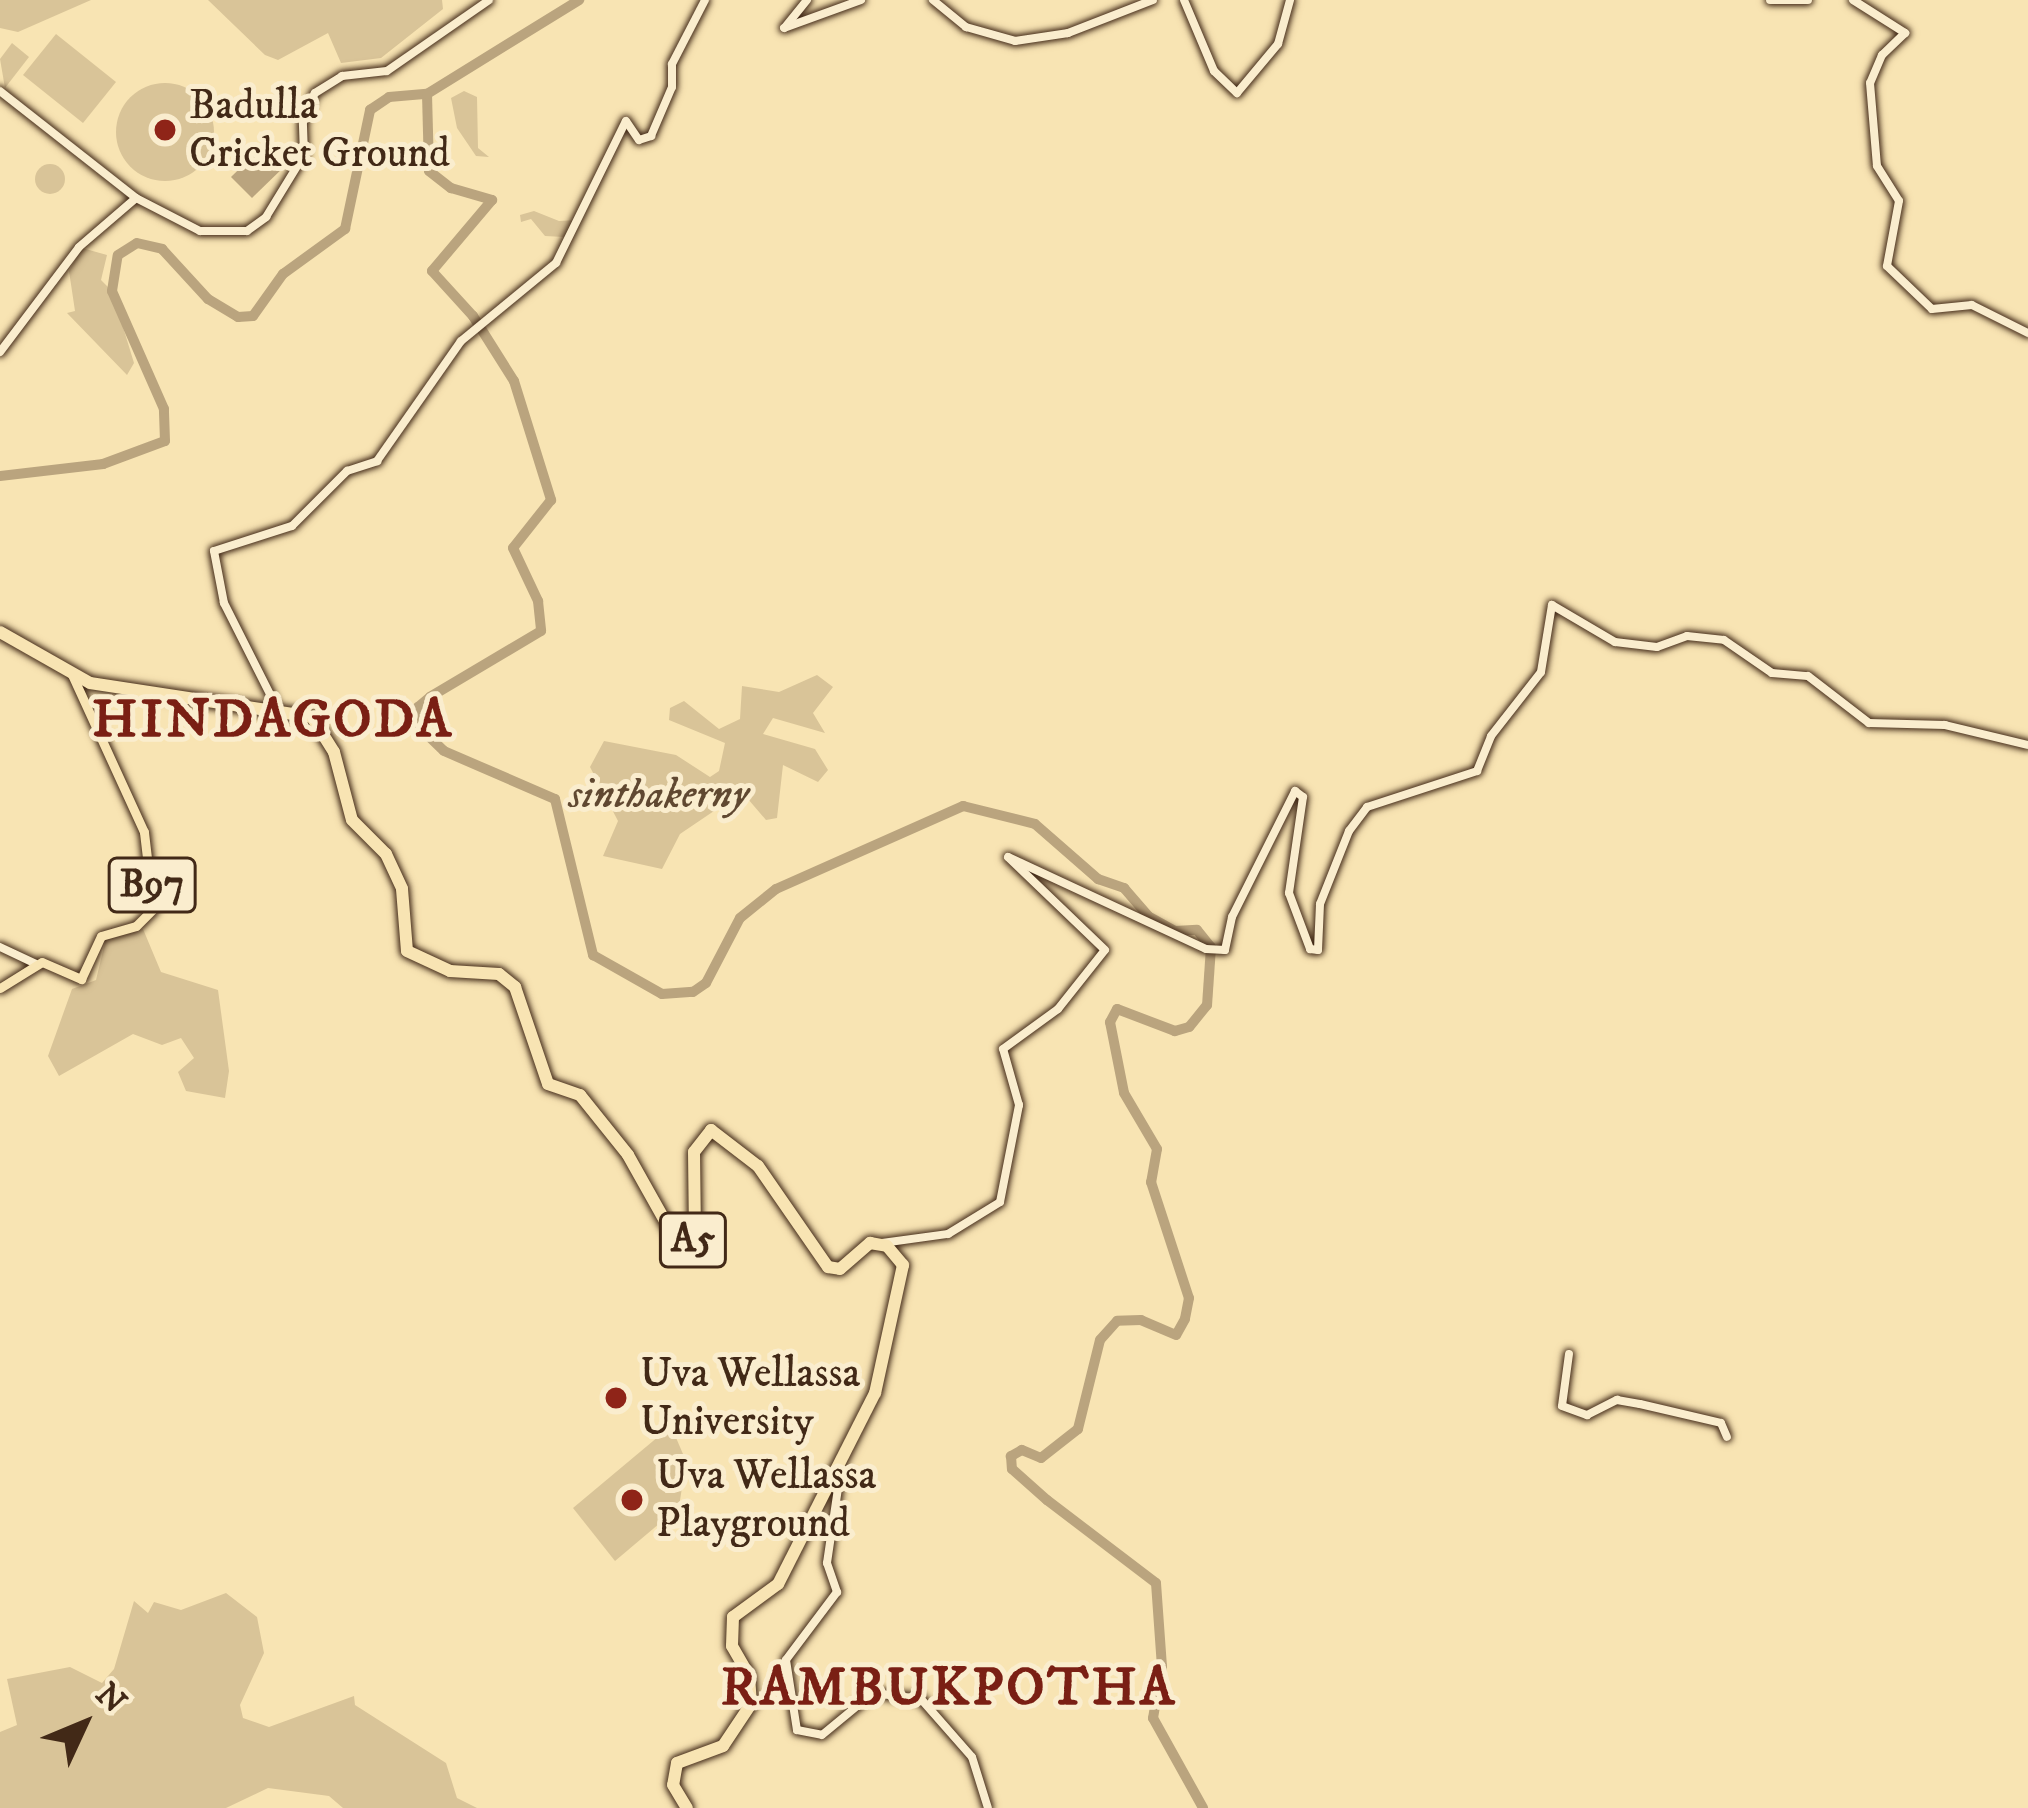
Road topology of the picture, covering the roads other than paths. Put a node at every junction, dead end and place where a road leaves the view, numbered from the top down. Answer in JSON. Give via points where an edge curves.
{"nodes":[{"id":1,"x":489,"y":0,"type":"edge"},
{"id":2,"x":705,"y":0,"type":"edge"},
{"id":3,"x":807,"y":0,"type":"edge"},
{"id":4,"x":861,"y":0,"type":"edge"},
{"id":5,"x":933,"y":0,"type":"edge"},
{"id":6,"x":1153,"y":0,"type":"edge"},
{"id":7,"x":1184,"y":0,"type":"edge"},
{"id":8,"x":1290,"y":0,"type":"edge"},
{"id":9,"x":1770,"y":0,"type":"edge"},
{"id":10,"x":1808,"y":0,"type":"edge"},
{"id":11,"x":1853,"y":0,"type":"edge"},
{"id":12,"x":0,"y":91,"type":"edge"},
{"id":13,"x":136,"y":198,"type":"junction"},
{"id":14,"x":2028,"y":333,"type":"edge"},
{"id":15,"x":0,"y":352,"type":"edge"},
{"id":16,"x":0,"y":632,"type":"edge"},
{"id":17,"x":72,"y":675,"type":"junction"},
{"id":18,"x":277,"y":708,"type":"junction"},
{"id":19,"x":2028,"y":745,"type":"edge"},
{"id":20,"x":0,"y":947,"type":"edge"},
{"id":21,"x":38,"y":964,"type":"junction"},
{"id":22,"x":0,"y":988,"type":"edge"},
{"id":23,"x":880,"y":1243,"type":"junction"},
{"id":24,"x":1569,"y":1354,"type":"dead end"},
{"id":25,"x":1727,"y":1436,"type":"dead end"},
{"id":26,"x":843,"y":1454,"type":"junction"},
{"id":27,"x":687,"y":1808,"type":"edge"},
{"id":28,"x":988,"y":1808,"type":"edge"}],
"edges":[{"from":1,"to":13,"type":"street","via":[[386,70],[342,76],[315,93],[303,122],[304,155],[255,228],[200,231]]},
{"from":2,"to":18,"type":"street","via":[[672,64],[672,87],[651,136],[639,140],[626,122],[556,263],[470,331],[377,461],[346,471],[292,526],[214,551],[224,603]]},
{"from":3,"to":4,"type":"street","via":[[784,28]]},
{"from":5,"to":6,"type":"street","via":[[966,27],[1016,41],[1068,33]]},
{"from":7,"to":8,"type":"street","via":[[1214,71],[1237,93],[1278,44]]},
{"from":9,"to":10,"type":"street"},
{"from":11,"to":14,"type":"street","via":[[1905,33],[1882,55],[1870,83],[1877,166],[1900,201],[1887,266],[1932,309],[1972,305]]},
{"from":12,"to":13,"type":"street"},
{"from":13,"to":15,"type":"street","via":[[79,247]]},
{"from":16,"to":17,"type":"highway","number":"A5"},
{"from":17,"to":18,"type":"highway","number":"A5"},
{"from":17,"to":21,"type":"main road","number":"B97","via":[[144,832],[153,909],[136,926],[100,936],[81,979]]},
{"from":18,"to":23,"type":"highway","number":"A5","via":[[303,711],[320,725],[352,820],[386,854],[403,890],[407,951],[450,971],[499,974],[515,987],[548,1084],[580,1095],[628,1155],[677,1244],[688,1246],[695,1234],[694,1152],[711,1130],[758,1166],[828,1267],[840,1269]]},
{"from":19,"to":23,"type":"street","via":[[1945,725],[1869,723],[1808,676],[1772,673],[1724,640],[1616,642],[1558,604],[1548,610],[1534,686],[1491,736],[1477,771],[1375,804],[1348,831],[1320,904],[1318,950],[1310,949],[1289,892],[1303,797],[1295,790],[1232,916],[1229,945],[1210,950],[1008,857],[1105,950],[1058,1010],[1003,1049],[1019,1105],[1000,1202],[948,1234]]},
{"from":20,"to":21,"type":"street"},
{"from":21,"to":22,"type":"main road"},
{"from":23,"to":26,"type":"highway","via":[[904,1274],[886,1364]]},
{"from":24,"to":25,"type":"street","via":[[1562,1406],[1587,1414],[1617,1400],[1640,1404],[1721,1424]]},
{"from":26,"to":27,"type":"highway","via":[[778,1584],[736,1610],[732,1646],[749,1676],[751,1704],[723,1746],[677,1763],[673,1785]]},
{"from":26,"to":28,"type":"street","via":[[827,1563],[837,1592],[786,1660],[797,1730],[822,1735],[873,1694],[921,1700],[972,1757]]}]}
